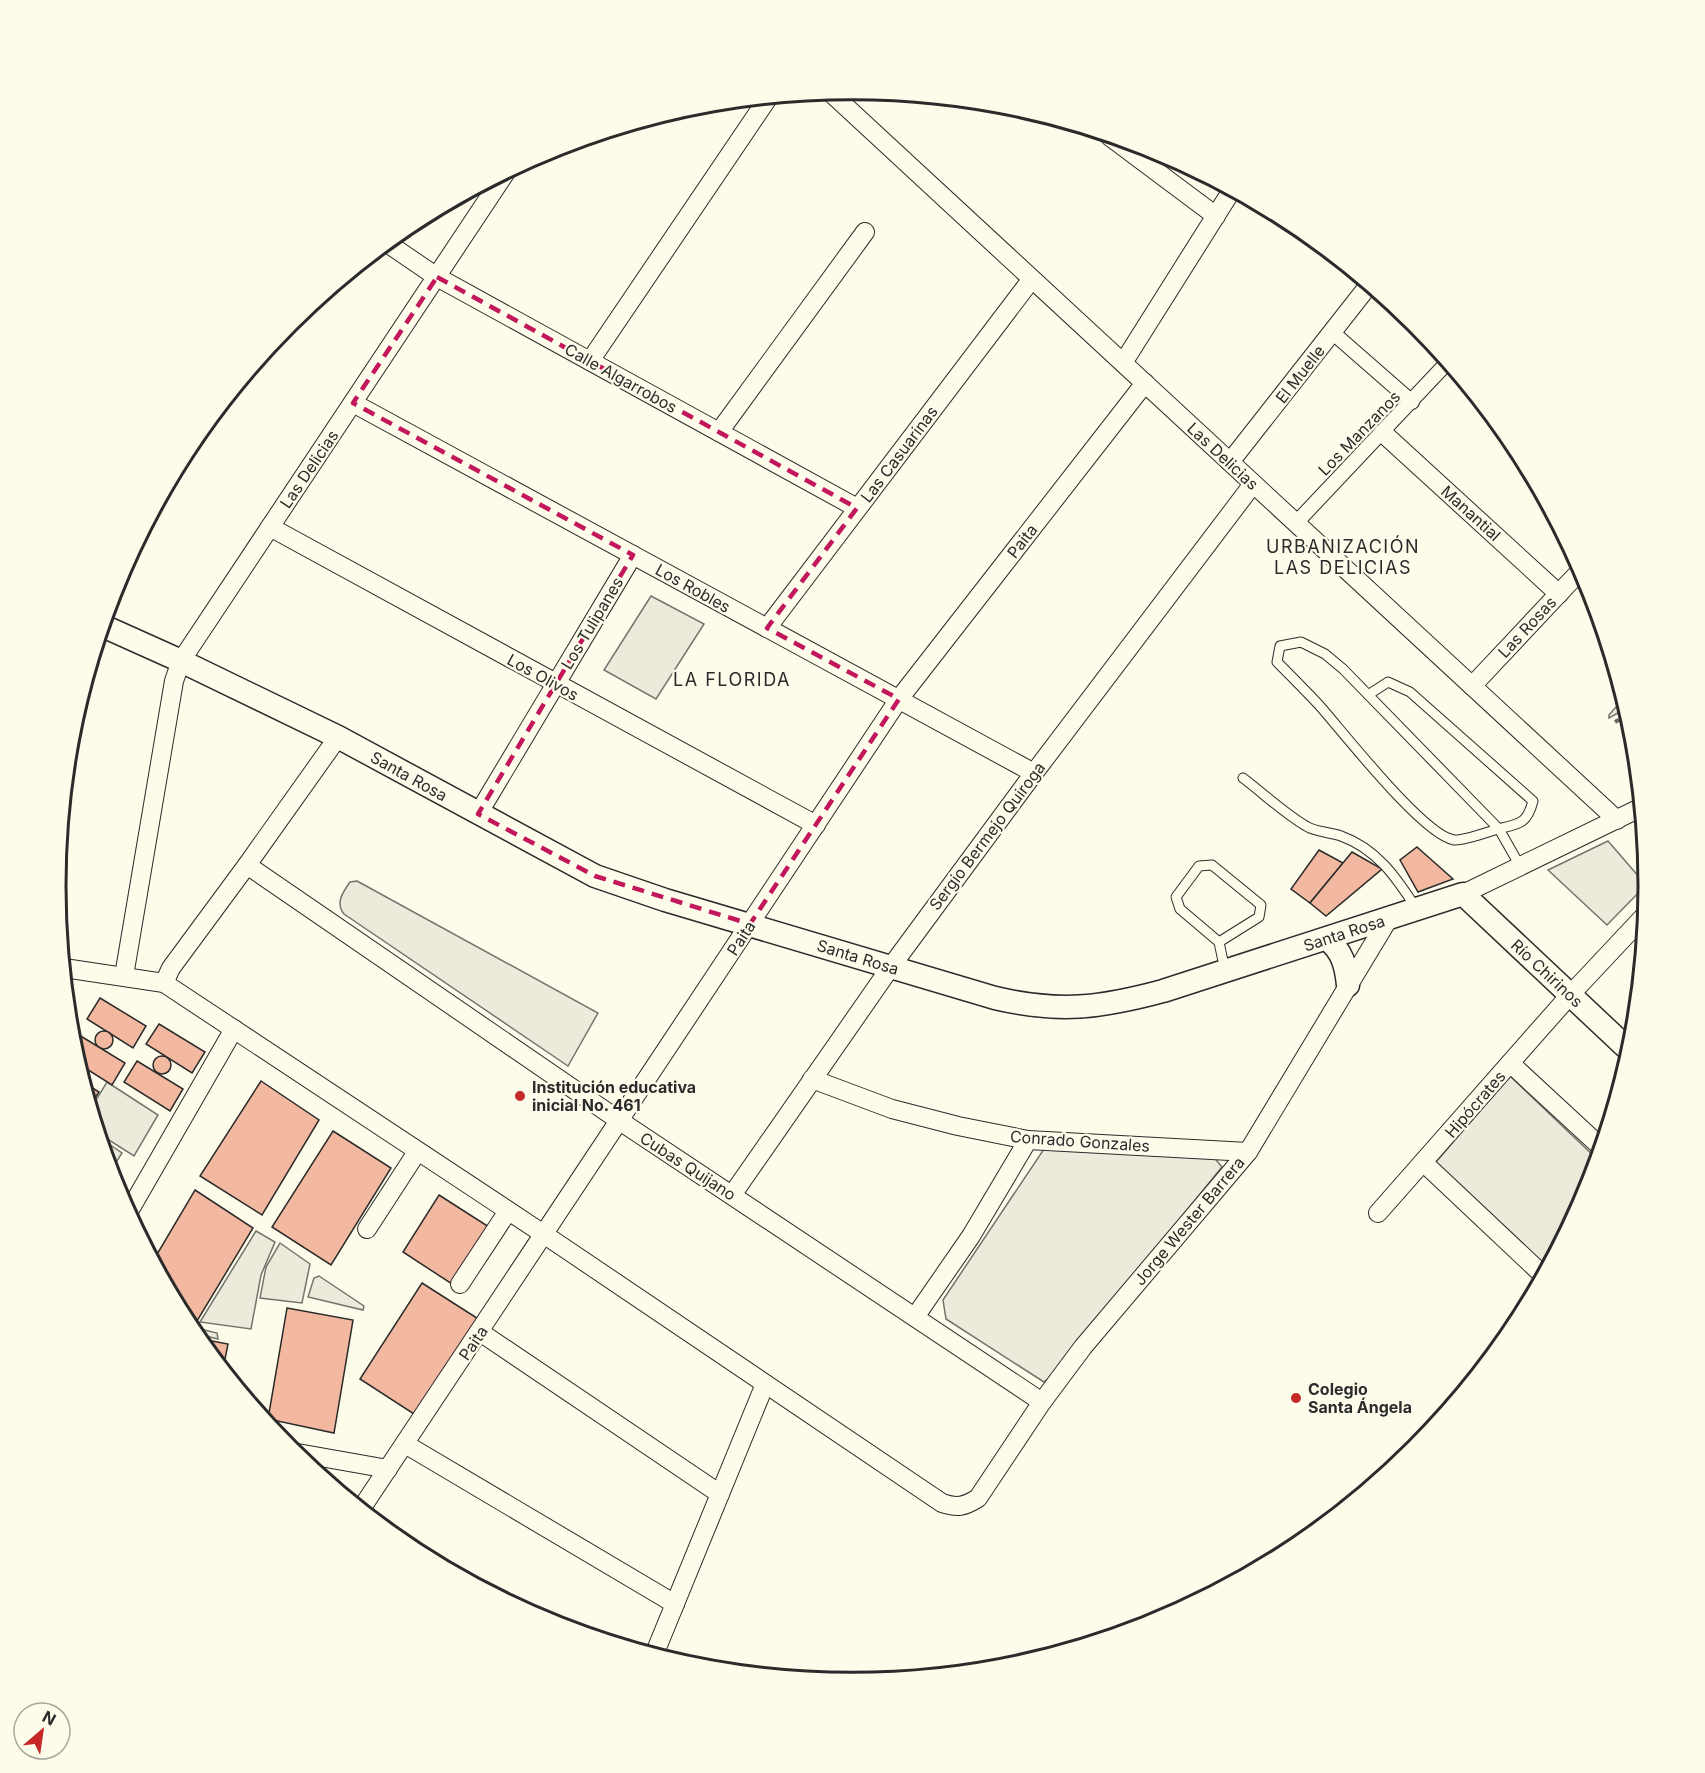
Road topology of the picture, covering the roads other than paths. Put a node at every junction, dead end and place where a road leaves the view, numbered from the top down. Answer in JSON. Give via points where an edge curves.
{"nodes":[{"id":1,"x":839,"y":101,"type":"edge"},
{"id":2,"x":763,"y":106,"type":"edge"},
{"id":3,"x":1129,"y":151,"type":"edge"},
{"id":4,"x":498,"y":185,"type":"edge"},
{"id":5,"x":1228,"y":196,"type":"edge"},
{"id":6,"x":1216,"y":216,"type":"junction"},
{"id":7,"x":865,"y":232,"type":"dead end"},
{"id":8,"x":395,"y":248,"type":"edge"},
{"id":9,"x":437,"y":277,"type":"junction"},
{"id":10,"x":1031,"y":280,"type":"junction"},
{"id":11,"x":1365,"y":290,"type":"edge"},
{"id":12,"x":1332,"y":332,"type":"junction"},
{"id":13,"x":590,"y":361,"type":"junction"},
{"id":14,"x":1123,"y":363,"type":"junction"},
{"id":15,"x":1443,"y":367,"type":"edge"},
{"id":16,"x":1145,"y":383,"type":"junction"},
{"id":17,"x":1412,"y":402,"type":"junction"},
{"id":18,"x":353,"y":403,"type":"junction"},
{"id":19,"x":719,"y":432,"type":"junction"},
{"id":20,"x":1383,"y":433,"type":"junction"},
{"id":21,"x":1230,"y":462,"type":"junction"},
{"id":22,"x":1253,"y":484,"type":"junction"},
{"id":23,"x":857,"y":508,"type":"junction"},
{"id":24,"x":1296,"y":524,"type":"junction"},
{"id":25,"x":270,"y":527,"type":"junction"},
{"id":26,"x":633,"y":555,"type":"junction"},
{"id":27,"x":1575,"y":577,"type":"edge"},
{"id":28,"x":1559,"y":594,"type":"junction"},
{"id":29,"x":767,"y":628,"type":"junction"},
{"id":30,"x":110,"y":629,"type":"edge"},
{"id":31,"x":181,"y":660,"type":"junction"},
{"id":32,"x":556,"y":684,"type":"junction"},
{"id":33,"x":1472,"y":686,"type":"junction"},
{"id":34,"x":1368,"y":695,"type":"junction"},
{"id":35,"x":899,"y":699,"type":"junction"},
{"id":36,"x":338,"y":737,"type":"junction"},
{"id":37,"x":1034,"y":772,"type":"junction"},
{"id":38,"x":1244,"y":778,"type":"dead end"},
{"id":39,"x":1635,"y":811,"type":"edge"},
{"id":40,"x":478,"y":814,"type":"junction"},
{"id":41,"x":1617,"y":820,"type":"junction"},
{"id":42,"x":816,"y":825,"type":"junction"},
{"id":43,"x":1499,"y":829,"type":"junction"},
{"id":44,"x":247,"y":866,"type":"junction"},
{"id":45,"x":1520,"y":866,"type":"junction"},
{"id":46,"x":1463,"y":894,"type":"junction"},
{"id":47,"x":1416,"y":909,"type":"junction"},
{"id":48,"x":1389,"y":918,"type":"junction"},
{"id":49,"x":1638,"y":923,"type":"edge"},
{"id":50,"x":750,"y":924,"type":"junction"},
{"id":51,"x":1327,"y":939,"type":"junction"},
{"id":52,"x":1219,"y":942,"type":"junction"},
{"id":53,"x":890,"y":968,"type":"junction"},
{"id":54,"x":71,"y":969,"type":"edge"},
{"id":55,"x":1225,"y":971,"type":"junction"},
{"id":56,"x":124,"y":976,"type":"junction"},
{"id":57,"x":164,"y":983,"type":"junction"},
{"id":58,"x":1348,"y":985,"type":"junction"},
{"id":59,"x":1570,"y":995,"type":"junction"},
{"id":60,"x":234,"y":1029,"type":"junction"},
{"id":61,"x":1623,"y":1044,"type":"edge"},
{"id":62,"x":1510,"y":1063,"type":"junction"},
{"id":63,"x":812,"y":1079,"type":"junction"},
{"id":64,"x":620,"y":1121,"type":"junction"},
{"id":65,"x":1028,"y":1140,"type":"junction"},
{"id":66,"x":1596,"y":1142,"type":"edge"},
{"id":67,"x":417,"y":1152,"type":"junction"},
{"id":68,"x":1248,"y":1152,"type":"junction"},
{"id":69,"x":1424,"y":1163,"type":"junction"},
{"id":70,"x":732,"y":1195,"type":"junction"},
{"id":71,"x":133,"y":1204,"type":"edge"},
{"id":72,"x":508,"y":1211,"type":"junction"},
{"id":73,"x":1378,"y":1213,"type":"dead end"},
{"id":74,"x":367,"y":1229,"type":"dead end"},
{"id":75,"x":544,"y":1235,"type":"junction"},
{"id":76,"x":1539,"y":1271,"type":"edge"},
{"id":77,"x":460,"y":1284,"type":"dead end"},
{"id":78,"x":915,"y":1317,"type":"junction"},
{"id":79,"x":480,"y":1332,"type":"junction"},
{"id":80,"x":765,"y":1384,"type":"junction"},
{"id":81,"x":1042,"y":1402,"type":"junction"},
{"id":82,"x":405,"y":1444,"type":"junction"},
{"id":83,"x":309,"y":1455,"type":"edge"},
{"id":84,"x":388,"y":1469,"type":"junction"},
{"id":85,"x":720,"y":1494,"type":"junction"},
{"id":86,"x":365,"y":1503,"type":"edge"},
{"id":87,"x":675,"y":1604,"type":"junction"},
{"id":88,"x":657,"y":1648,"type":"edge"}],
"edges":[{"from":1,"to":10,"type":"street","name":"Las Delicias"},
{"from":2,"to":13,"type":"street"},
{"from":3,"to":6,"type":"street"},
{"from":4,"to":9,"type":"street","name":"Las Delicias"},
{"from":5,"to":6,"type":"street"},
{"from":6,"to":14,"type":"street"},
{"from":7,"to":19,"type":"street"},
{"from":8,"to":9,"type":"street","name":"Calle Algarrobos"},
{"from":9,"to":13,"type":"street","name":"Calle Algarrobos"},
{"from":9,"to":18,"type":"street","name":"Las Delicias"},
{"from":10,"to":14,"type":"street","name":"Las Delicias"},
{"from":10,"to":23,"type":"street","name":"Las Casuarinas"},
{"from":11,"to":12,"type":"street","name":"El Muelle"},
{"from":12,"to":17,"type":"street"},
{"from":12,"to":21,"type":"street","name":"El Muelle"},
{"from":13,"to":19,"type":"street","name":"Calle Algarrobos"},
{"from":14,"to":16,"type":"street","name":"Las Delicias"},
{"from":15,"to":17,"type":"street","name":"Los Manzanos"},
{"from":16,"to":21,"type":"street","name":"Las Delicias"},
{"from":16,"to":35,"type":"street","name":"Paita"},
{"from":17,"to":20,"type":"street","name":"Los Manzanos"},
{"from":18,"to":25,"type":"street","name":"Las Delicias"},
{"from":18,"to":26,"type":"street","name":"Los Robles"},
{"from":19,"to":23,"type":"street","name":"Calle Algarrobos"},
{"from":20,"to":24,"type":"street","name":"Los Manzanos"},
{"from":20,"to":28,"type":"street","name":"Manantial"},
{"from":21,"to":22,"type":"street","name":"Las Delicias"},
{"from":22,"to":24,"type":"street","name":"Las Delicias"},
{"from":22,"to":37,"type":"street","name":"Sergio Bermejo Quiroga"},
{"from":23,"to":29,"type":"street","name":"Las Casuarinas"},
{"from":24,"to":33,"type":"street","name":"Las Delicias"},
{"from":25,"to":31,"type":"street","name":"Las Delicias"},
{"from":25,"to":32,"type":"street","name":"Los Olivos"},
{"from":26,"to":29,"type":"street","name":"Los Robles"},
{"from":26,"to":32,"type":"street","name":"Los Tulipanes"},
{"from":27,"to":28,"type":"street","name":"Las Rosas"},
{"from":28,"to":33,"type":"street","name":"Las Rosas"},
{"from":29,"to":35,"type":"street","name":"Los Robles"},
{"from":30,"to":31,"type":"street","name":"Santa Rosa"},
{"from":31,"to":36,"type":"street","name":"Santa Rosa"},
{"from":31,"to":56,"type":"street","name":"Las Delicias","via":[[174,681]]},
{"from":32,"to":40,"type":"street","name":"Los Tulipanes"},
{"from":32,"to":42,"type":"street","name":"Los Olivos"},
{"from":33,"to":41,"type":"street","name":"Las Delicias"},
{"from":34,"to":43,"type":"lane"},
{"from":34,"to":43,"type":"lane","via":[[1388,682],[1410,692],[1533,801],[1521,824]]},
{"from":34,"to":43,"type":"lane","via":[[1325,654],[1301,642],[1280,646],[1277,662],[1413,811],[1440,834],[1455,840]]},
{"from":35,"to":37,"type":"street","name":"Los Robles"},
{"from":35,"to":42,"type":"street","name":"Paita"},
{"from":36,"to":40,"type":"street","name":"Santa Rosa"},
{"from":36,"to":44,"type":"street"},
{"from":37,"to":53,"type":"street","name":"Sergio Bermejo Quiroga"},
{"from":38,"to":47,"type":"lane","via":[[1308,828],[1329,831],[1372,852],[1400,882]]},
{"from":39,"to":41,"type":"street","name":"Santa Rosa"},
{"from":40,"to":50,"type":"street","name":"Santa Rosa","via":[[595,876]]},
{"from":41,"to":45,"type":"street","name":"Santa Rosa"},
{"from":42,"to":50,"type":"street","name":"Paita"},
{"from":43,"to":45,"type":"lane"},
{"from":44,"to":57,"type":"street"},
{"from":44,"to":64,"type":"street","name":"Cubas Quijano"},
{"from":45,"to":46,"type":"street","name":"Santa Rosa"},
{"from":46,"to":47,"type":"street","name":"Santa Rosa"},
{"from":46,"to":59,"type":"street","name":"Río Chirinos"},
{"from":47,"to":48,"type":"street","name":"Santa Rosa"},
{"from":48,"to":51,"type":"street","name":"Santa Rosa"},
{"from":48,"to":58,"type":"street","name":"Jorge Wester Barrera"},
{"from":49,"to":59,"type":"street","name":"Hipócrates"},
{"from":50,"to":53,"type":"street","name":"Santa Rosa"},
{"from":50,"to":64,"type":"street","name":"Paita"},
{"from":51,"to":55,"type":"street","name":"Santa Rosa"},
{"from":51,"to":58,"type":"street","via":[[1338,948],[1346,965]]},
{"from":52,"to":52,"type":"lane","via":[[1180,909],[1176,897],[1198,866],[1212,865],[1261,905],[1259,917]]},
{"from":52,"to":55,"type":"lane"},
{"from":53,"to":55,"type":"street","name":"Santa Rosa","via":[[995,998],[1055,1008],[1121,1002]]},
{"from":53,"to":63,"type":"street","name":"Sergio Bermejo Quiroga"},
{"from":54,"to":56,"type":"street"},
{"from":56,"to":57,"type":"street"},
{"from":57,"to":60,"type":"street"},
{"from":58,"to":68,"type":"street","name":"Jorge Wester Barrera"},
{"from":59,"to":61,"type":"street","name":"Río Chirinos"},
{"from":59,"to":62,"type":"street","name":"Hipócrates"},
{"from":60,"to":67,"type":"street"},
{"from":60,"to":71,"type":"street"},
{"from":62,"to":66,"type":"street"},
{"from":62,"to":69,"type":"street","name":"Hipócrates"},
{"from":63,"to":65,"type":"street","name":"Conrado Gonzales","via":[[892,1109]]},
{"from":63,"to":70,"type":"street","name":"Sergio Bermejo Quiroga"},
{"from":64,"to":70,"type":"street","name":"Cubas Quijano"},
{"from":64,"to":75,"type":"street","name":"Paita"},
{"from":65,"to":68,"type":"street","name":"Conrado Gonzales"},
{"from":65,"to":78,"type":"street","via":[[971,1236]]},
{"from":67,"to":72,"type":"street"},
{"from":67,"to":74,"type":"street"},
{"from":68,"to":81,"type":"street","name":"Jorge Wester Barrera","via":[[1083,1347]]},
{"from":69,"to":73,"type":"street","name":"Hipócrates"},
{"from":69,"to":76,"type":"street"},
{"from":70,"to":78,"type":"street","name":"Cubas Quijano"},
{"from":72,"to":75,"type":"street"},
{"from":72,"to":77,"type":"street"},
{"from":75,"to":79,"type":"street","name":"Paita"},
{"from":75,"to":80,"type":"street"},
{"from":78,"to":81,"type":"street","name":"Cubas Quijano"},
{"from":79,"to":82,"type":"street","name":"Paita"},
{"from":79,"to":85,"type":"street"},
{"from":80,"to":81,"type":"street","name":"Jorge Wester Barrera","via":[[942,1503],[954,1507],[966,1506],[978,1498]]},
{"from":80,"to":85,"type":"street"},
{"from":82,"to":84,"type":"street","name":"Paita"},
{"from":82,"to":87,"type":"street"},
{"from":83,"to":84,"type":"street"},
{"from":84,"to":86,"type":"street","name":"Paita"},
{"from":85,"to":87,"type":"street"},
{"from":87,"to":88,"type":"street"}]}
